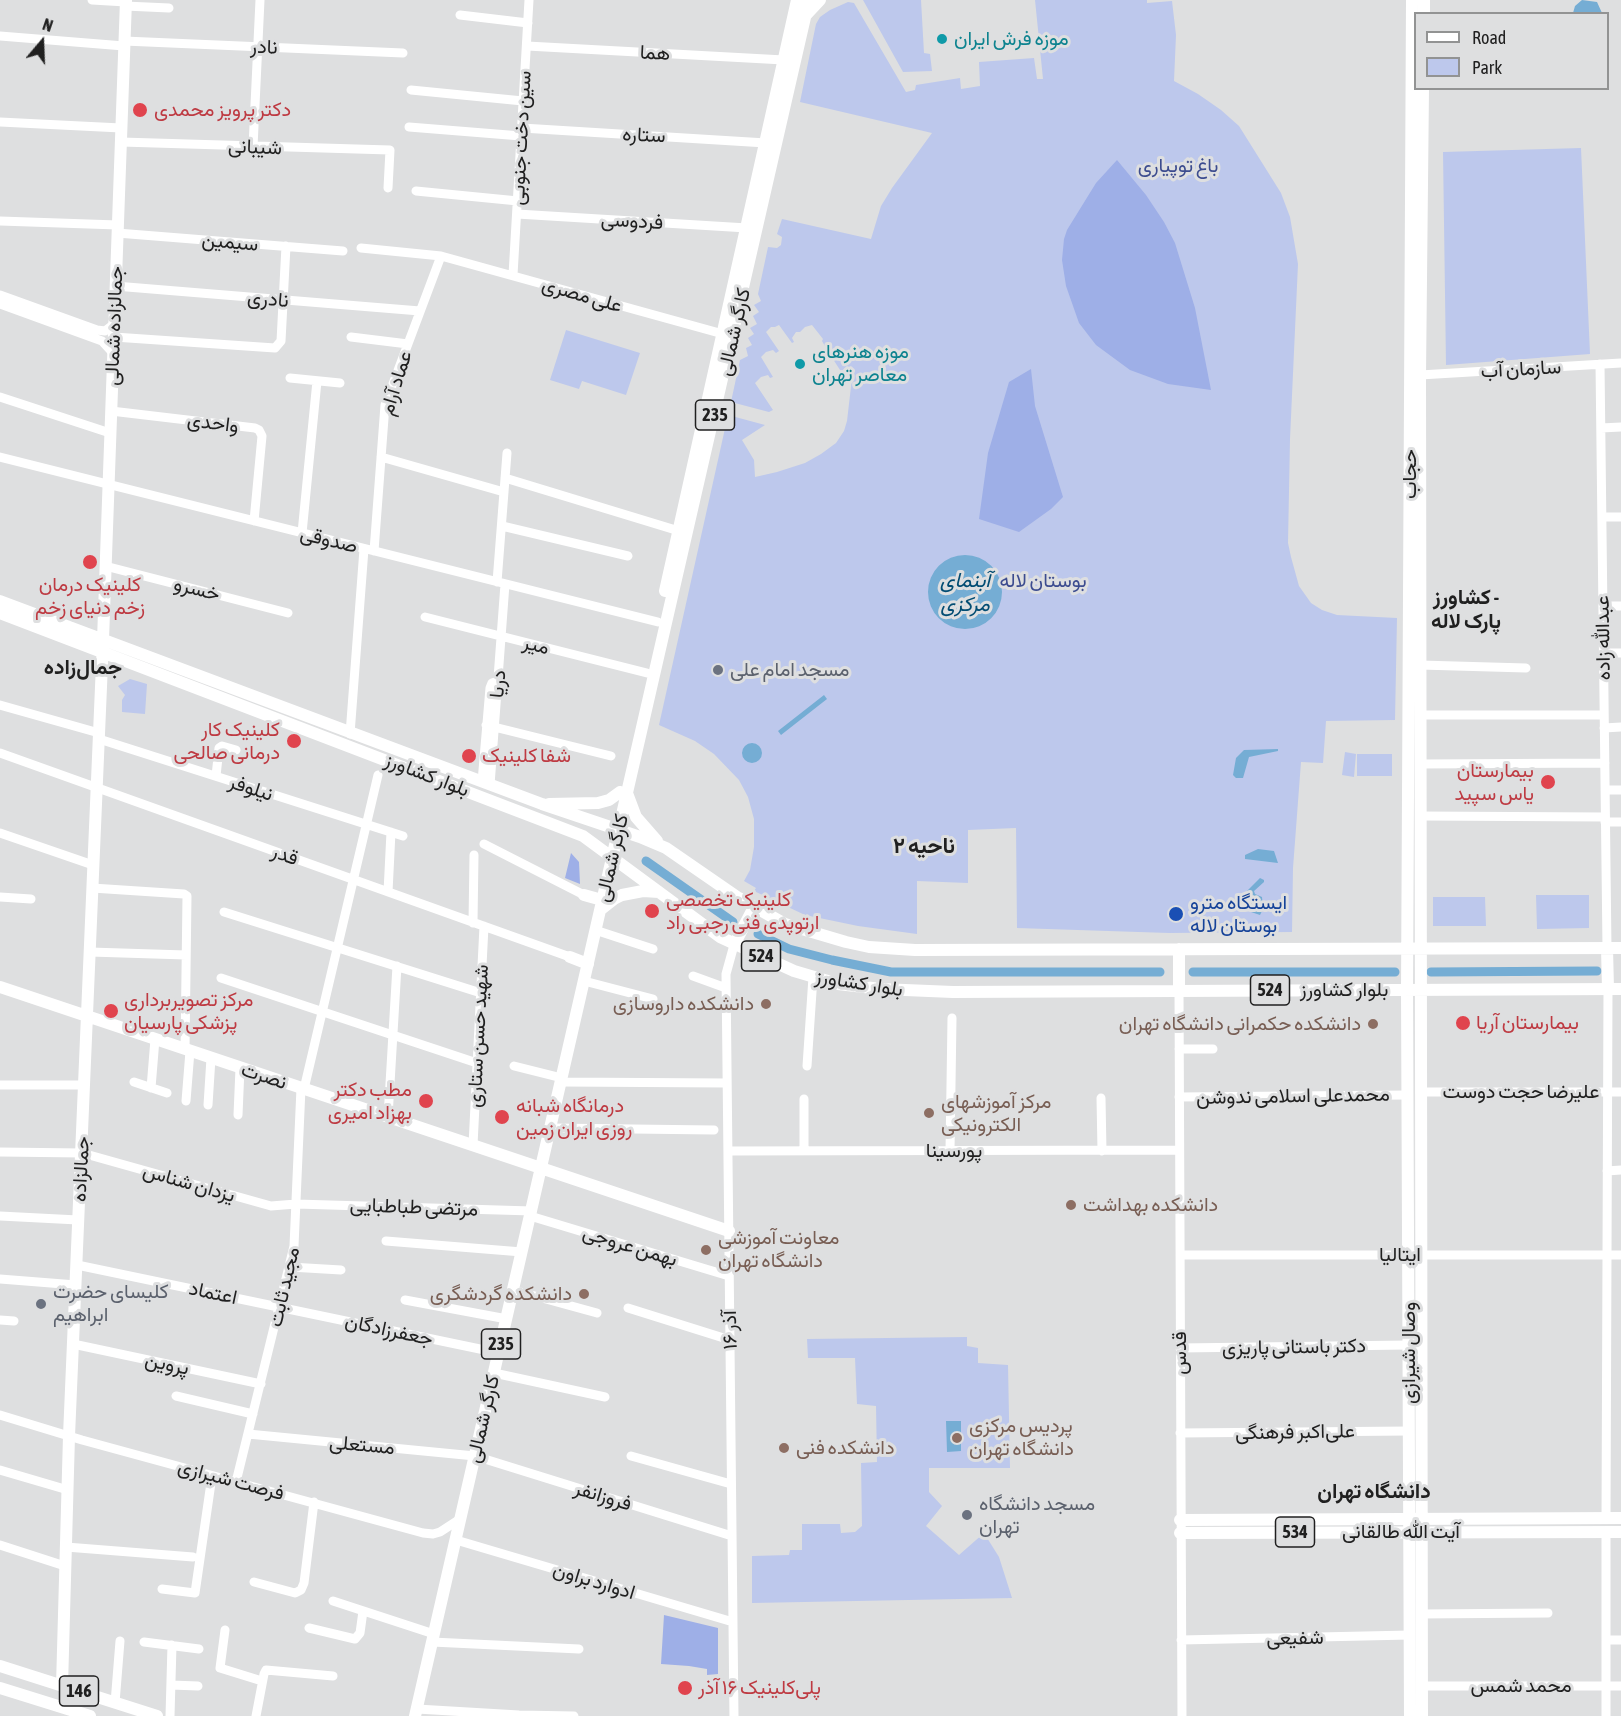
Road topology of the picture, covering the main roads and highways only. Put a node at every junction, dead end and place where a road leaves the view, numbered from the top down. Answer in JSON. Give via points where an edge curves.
{"nodes":[{"id":1,"x":797,"y":0,"type":"edge"},
{"id":2,"x":809,"y":0,"type":"edge"},
{"id":3,"x":820,"y":0,"type":"edge"},
{"id":4,"x":1412,"y":0,"type":"edge"},
{"id":5,"x":126,"y":3,"type":"edge"},
{"id":6,"x":805,"y":16,"type":"junction"},
{"id":7,"x":789,"y":60,"type":"junction"},
{"id":8,"x":1423,"y":90,"type":"edge"},
{"id":9,"x":1415,"y":375,"type":"junction"},
{"id":10,"x":0,"y":601,"type":"edge"},
{"id":11,"x":0,"y":613,"type":"edge"},
{"id":12,"x":1415,"y":639,"type":"junction"},
{"id":13,"x":103,"y":646,"type":"junction"},
{"id":14,"x":1414,"y":764,"type":"junction"},
{"id":15,"x":623,"y":793,"type":"junction"},
{"id":16,"x":542,"y":804,"type":"junction"},
{"id":17,"x":615,"y":829,"type":"junction"},
{"id":18,"x":662,"y":846,"type":"junction"},
{"id":19,"x":612,"y":856,"type":"junction"},
{"id":20,"x":661,"y":892,"type":"junction"},
{"id":21,"x":1414,"y":892,"type":"junction"},
{"id":22,"x":584,"y":895,"type":"road end"},
{"id":23,"x":601,"y":905,"type":"junction"},
{"id":24,"x":754,"y":907,"type":"junction"},
{"id":25,"x":734,"y":945,"type":"junction"},
{"id":26,"x":1607,"y":948,"type":"junction"},
{"id":27,"x":1621,"y":948,"type":"edge"},
{"id":28,"x":1179,"y":949,"type":"junction"},
{"id":29,"x":1407,"y":949,"type":"junction"},
{"id":30,"x":1420,"y":949,"type":"junction"},
{"id":31,"x":570,"y":957,"type":"road end"},
{"id":32,"x":588,"y":963,"type":"junction"},
{"id":33,"x":0,"y":987,"type":"edge"},
{"id":34,"x":1608,"y":989,"type":"junction"},
{"id":35,"x":1621,"y":989,"type":"edge"},
{"id":36,"x":1407,"y":990,"type":"junction"},
{"id":37,"x":1420,"y":990,"type":"junction"},
{"id":38,"x":1179,"y":991,"type":"junction"},
{"id":39,"x":87,"y":1016,"type":"junction"},
{"id":40,"x":542,"y":1168,"type":"junction"},
{"id":41,"x":729,"y":1231,"type":"road end"},
{"id":42,"x":1414,"y":1255,"type":"junction"},
{"id":43,"x":1606,"y":1518,"type":"junction"},
{"id":44,"x":1621,"y":1518,"type":"edge"},
{"id":45,"x":1180,"y":1526,"type":"road end"},
{"id":46,"x":1415,"y":1526,"type":"junction"},
{"id":47,"x":1606,"y":1532,"type":"junction"},
{"id":48,"x":1621,"y":1532,"type":"edge"},
{"id":49,"x":1416,"y":1635,"type":"junction"},
{"id":50,"x":0,"y":1666,"type":"edge"},
{"id":51,"x":62,"y":1686,"type":"junction"},
{"id":52,"x":0,"y":1688,"type":"edge"},
{"id":53,"x":58,"y":1711,"type":"edge"},
{"id":54,"x":416,"y":1712,"type":"edge"},
{"id":55,"x":90,"y":1716,"type":"edge"},
{"id":56,"x":158,"y":1716,"type":"edge"},
{"id":57,"x":1410,"y":1716,"type":"edge"},
{"id":58,"x":1422,"y":1716,"type":"edge"}],
"edges":[{"from":1,"to":7,"type":"main road"},
{"from":2,"to":6,"type":"main road"},
{"from":3,"to":6,"type":"main road"},
{"from":4,"to":9,"type":"main road","name":"حجاب"},
{"from":5,"to":13,"type":"main road","name":"جمالزاده شمالی"},
{"from":6,"to":7,"type":"main road"},
{"from":7,"to":15,"type":"main road","name":"کارگر شمالی","number":"235"},
{"from":8,"to":9,"type":"main road","name":"حجاب"},
{"from":9,"to":12,"type":"main road","name":"حجاب"},
{"from":10,"to":13,"type":"main road","name":"بلوار کشاورز","number":"524"},
{"from":11,"to":13,"type":"main road","name":"بلوار کشاورز","number":"524"},
{"from":12,"to":14,"type":"main road","name":"حجاب"},
{"from":12,"to":14,"type":"main road","name":"حجاب","via":[[1420,665],[1420,715]]},
{"from":13,"to":16,"type":"main road","name":"بلوار کشاورز","number":"524"},
{"from":13,"to":19,"type":"main road","name":"بلوار کشاورز","number":"524","via":[[568,829]]},
{"from":13,"to":39,"type":"main road","name":"جمالزاده"},
{"from":14,"to":21,"type":"main road","name":"حجاب"},
{"from":15,"to":16,"type":"main road","via":[[598,803]]},
{"from":15,"to":17,"type":"main road","name":"کارگر شمالی","number":"235"},
{"from":15,"to":18,"type":"main road","via":[[636,817]]},
{"from":16,"to":17,"type":"main road","name":"بلوار کشاورز","number":"524"},
{"from":17,"to":18,"type":"main road","name":"بلوار کشاورز","number":"524"},
{"from":17,"to":19,"type":"main road","name":"کارگر شمالی","number":"235"},
{"from":18,"to":24,"type":"main road","name":"بلوار کشاورز","number":"524"},
{"from":19,"to":20,"type":"main road","name":"بلوار کشاورز","number":"524"},
{"from":19,"to":23,"type":"main road","name":"کارگر شمالی","number":"235"},
{"from":20,"to":23,"type":"main road","via":[[622,895]]},
{"from":20,"to":25,"type":"main road","name":"بلوار کشاورز","number":"524"},
{"from":21,"to":29,"type":"main road","name":"حجاب"},
{"from":21,"to":30,"type":"main road","name":"حجاب"},
{"from":22,"to":23,"type":"main road"},
{"from":23,"to":32,"type":"main road","name":"کارگر شمالی","number":"235"},
{"from":24,"to":25,"type":"main road"},
{"from":24,"to":28,"type":"main road","name":"بلوار کشاورز","number":"524","via":[[807,931],[888,949]]},
{"from":25,"to":38,"type":"main road","name":"بلوار کشاورز","number":"524","via":[[813,977],[860,987],[919,992]]},
{"from":26,"to":27,"type":"main road","name":"بلوار کشاورز","number":"524"},
{"from":26,"to":30,"type":"main road","name":"بلوار کشاورز","number":"524"},
{"from":26,"to":34,"type":"main road"},
{"from":28,"to":29,"type":"main road","name":"بلوار کشاورز","number":"524"},
{"from":28,"to":38,"type":"main road"},
{"from":29,"to":30,"type":"main road","name":"بلوار کشاورز","number":"524"},
{"from":29,"to":36,"type":"main road","name":"حجاب"},
{"from":30,"to":37,"type":"main road","name":"حجاب"},
{"from":31,"to":32,"type":"main road"},
{"from":32,"to":40,"type":"main road","name":"کارگر شمالی","number":"235"},
{"from":33,"to":39,"type":"main road","name":"نصرت"},
{"from":34,"to":35,"type":"main road","name":"بلوار کشاورز","number":"524"},
{"from":34,"to":37,"type":"main road","name":"بلوار کشاورز","number":"524"},
{"from":36,"to":37,"type":"main road","name":"بلوار کشاورز","number":"524"},
{"from":36,"to":38,"type":"main road","name":"بلوار کشاورز","number":"524"},
{"from":36,"to":42,"type":"main road","name":"وصال شیرازی"},
{"from":37,"to":42,"type":"main road","name":"وصال شیرازی"},
{"from":39,"to":40,"type":"main road","name":"نصرت"},
{"from":39,"to":51,"type":"main road","name":"جمالزاده"},
{"from":40,"to":41,"type":"main road"},
{"from":40,"to":54,"type":"main road","name":"کارگر شمالی","number":"235"},
{"from":42,"to":46,"type":"main road","name":"وصال شیرازی"},
{"from":43,"to":44,"type":"main road","name":"آیت الله طالقانی","number":"534"},
{"from":43,"to":46,"type":"main road","name":"آیت الله طالقانی","number":"534"},
{"from":43,"to":47,"type":"main road"},
{"from":45,"to":46,"type":"main road","name":"آیت الله طالقانی","number":"534"},
{"from":46,"to":47,"type":"main road","name":"آیت الله طالقانی","number":"534"},
{"from":46,"to":49,"type":"main road","name":"وصال شیرازی"},
{"from":46,"to":49,"type":"main road","name":"وصال شیرازی","via":[[1421,1614]]},
{"from":47,"to":48,"type":"main road","name":"آیت الله طالقانی","number":"534"},
{"from":49,"to":57,"type":"main road","name":"وصال شیرازی"},
{"from":49,"to":58,"type":"main road","name":"وصال شیرازی"},
{"from":50,"to":51,"type":"main road","number":"146"},
{"from":51,"to":56,"type":"main road","number":"146"},
{"from":52,"to":53,"type":"main road","number":"146"},
{"from":53,"to":55,"type":"main road","number":"146"}]}
